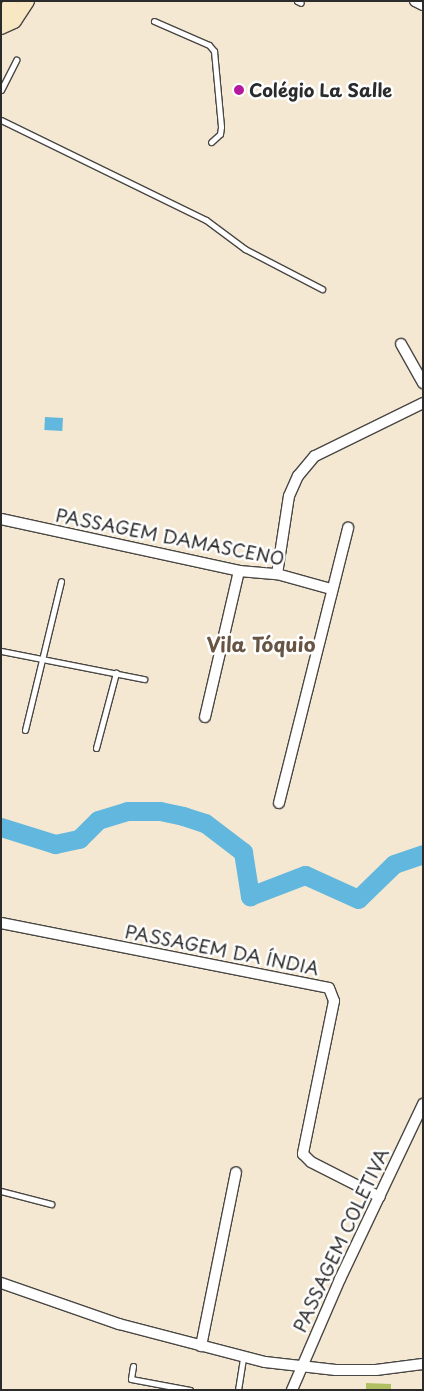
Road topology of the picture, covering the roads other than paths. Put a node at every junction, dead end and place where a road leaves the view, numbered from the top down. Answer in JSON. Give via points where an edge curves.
{"nodes":[{"id":1,"x":11,"y":1,"type":"edge"},
{"id":2,"x":27,"y":1,"type":"edge"},
{"id":3,"x":415,"y":1,"type":"edge"},
{"id":4,"x":423,"y":5,"type":"edge"},
{"id":5,"x":1,"y":21,"type":"edge"},
{"id":6,"x":154,"y":21,"type":"dead end"},
{"id":7,"x":1,"y":27,"type":"edge"},
{"id":8,"x":16,"y":60,"type":"dead end"},
{"id":9,"x":1,"y":90,"type":"edge"},
{"id":10,"x":1,"y":120,"type":"edge"},
{"id":11,"x":211,"y":142,"type":"dead end"},
{"id":12,"x":322,"y":289,"type":"dead end"},
{"id":13,"x":401,"y":344,"type":"dead end"},
{"id":14,"x":423,"y":383,"type":"edge"},
{"id":15,"x":423,"y":404,"type":"edge"},
{"id":16,"x":1,"y":519,"type":"edge"},
{"id":17,"x":348,"y":528,"type":"dead end"},
{"id":18,"x":239,"y":571,"type":"junction"},
{"id":19,"x":277,"y":574,"type":"junction"},
{"id":20,"x":60,"y":582,"type":"dead end"},
{"id":21,"x":332,"y":589,"type":"junction"},
{"id":22,"x":1,"y":651,"type":"edge"},
{"id":23,"x":42,"y":659,"type":"junction"},
{"id":24,"x":116,"y":673,"type":"junction"},
{"id":25,"x":144,"y":679,"type":"dead end"},
{"id":26,"x":205,"y":717,"type":"dead end"},
{"id":27,"x":26,"y":730,"type":"dead end"},
{"id":28,"x":96,"y":748,"type":"dead end"},
{"id":29,"x":279,"y":802,"type":"dead end"},
{"id":30,"x":1,"y":923,"type":"edge"},
{"id":31,"x":423,"y":1104,"type":"edge"},
{"id":32,"x":236,"y":1172,"type":"dead end"},
{"id":33,"x":1,"y":1191,"type":"edge"},
{"id":34,"x":380,"y":1197,"type":"junction"},
{"id":35,"x":51,"y":1204,"type":"dead end"},
{"id":36,"x":1,"y":1283,"type":"edge"},
{"id":37,"x":201,"y":1346,"type":"junction"},
{"id":38,"x":244,"y":1357,"type":"junction"},
{"id":39,"x":423,"y":1364,"type":"edge"},
{"id":40,"x":133,"y":1366,"type":"dead end"},
{"id":41,"x":299,"y":1368,"type":"junction"},
{"id":42,"x":190,"y":1390,"type":"edge"},
{"id":43,"x":238,"y":1390,"type":"edge"},
{"id":44,"x":292,"y":1390,"type":"edge"}],
"edges":[{"from":1,"to":5,"type":"main road"},
{"from":2,"to":7,"type":"main road","via":[[14,21]]},
{"from":3,"to":4,"type":"street"},
{"from":6,"to":11,"type":"lane","via":[[209,45],[214,51],[221,127],[220,134]]},
{"from":8,"to":9,"type":"lane"},
{"from":10,"to":12,"type":"lane","via":[[206,220],[245,249]]},
{"from":13,"to":14,"type":"street"},
{"from":15,"to":19,"type":"street","via":[[315,456],[298,476],[289,496]]},
{"from":16,"to":18,"type":"street","name":"PASSAGEM DAMASCENO"},
{"from":17,"to":21,"type":"street"},
{"from":18,"to":19,"type":"street","name":"PASSAGEM DAMASCENO"},
{"from":18,"to":26,"type":"street"},
{"from":19,"to":21,"type":"street","name":"PASSAGEM DAMASCENO"},
{"from":20,"to":23,"type":"lane"},
{"from":21,"to":29,"type":"street"},
{"from":22,"to":23,"type":"lane"},
{"from":23,"to":24,"type":"lane"},
{"from":23,"to":27,"type":"lane"},
{"from":24,"to":25,"type":"lane"},
{"from":24,"to":28,"type":"lane"},
{"from":30,"to":34,"type":"street","name":"PASSAGEM DA ÍNDIA","via":[[329,988],[334,1001],[303,1154],[311,1162]]},
{"from":31,"to":34,"type":"street","name":"PASSAGEM COLETIVA"},
{"from":32,"to":37,"type":"street"},
{"from":33,"to":35,"type":"lane"},
{"from":34,"to":41,"type":"street","name":"PASSAGEM COLETIVA"},
{"from":36,"to":37,"type":"street","via":[[81,1313]]},
{"from":37,"to":38,"type":"street"},
{"from":38,"to":41,"type":"street"},
{"from":38,"to":43,"type":"lane"},
{"from":39,"to":41,"type":"street","via":[[376,1370]]},
{"from":40,"to":42,"type":"lane","via":[[131,1379]]},
{"from":41,"to":44,"type":"street","name":"PASSAGEM COLETIVA"}]}
